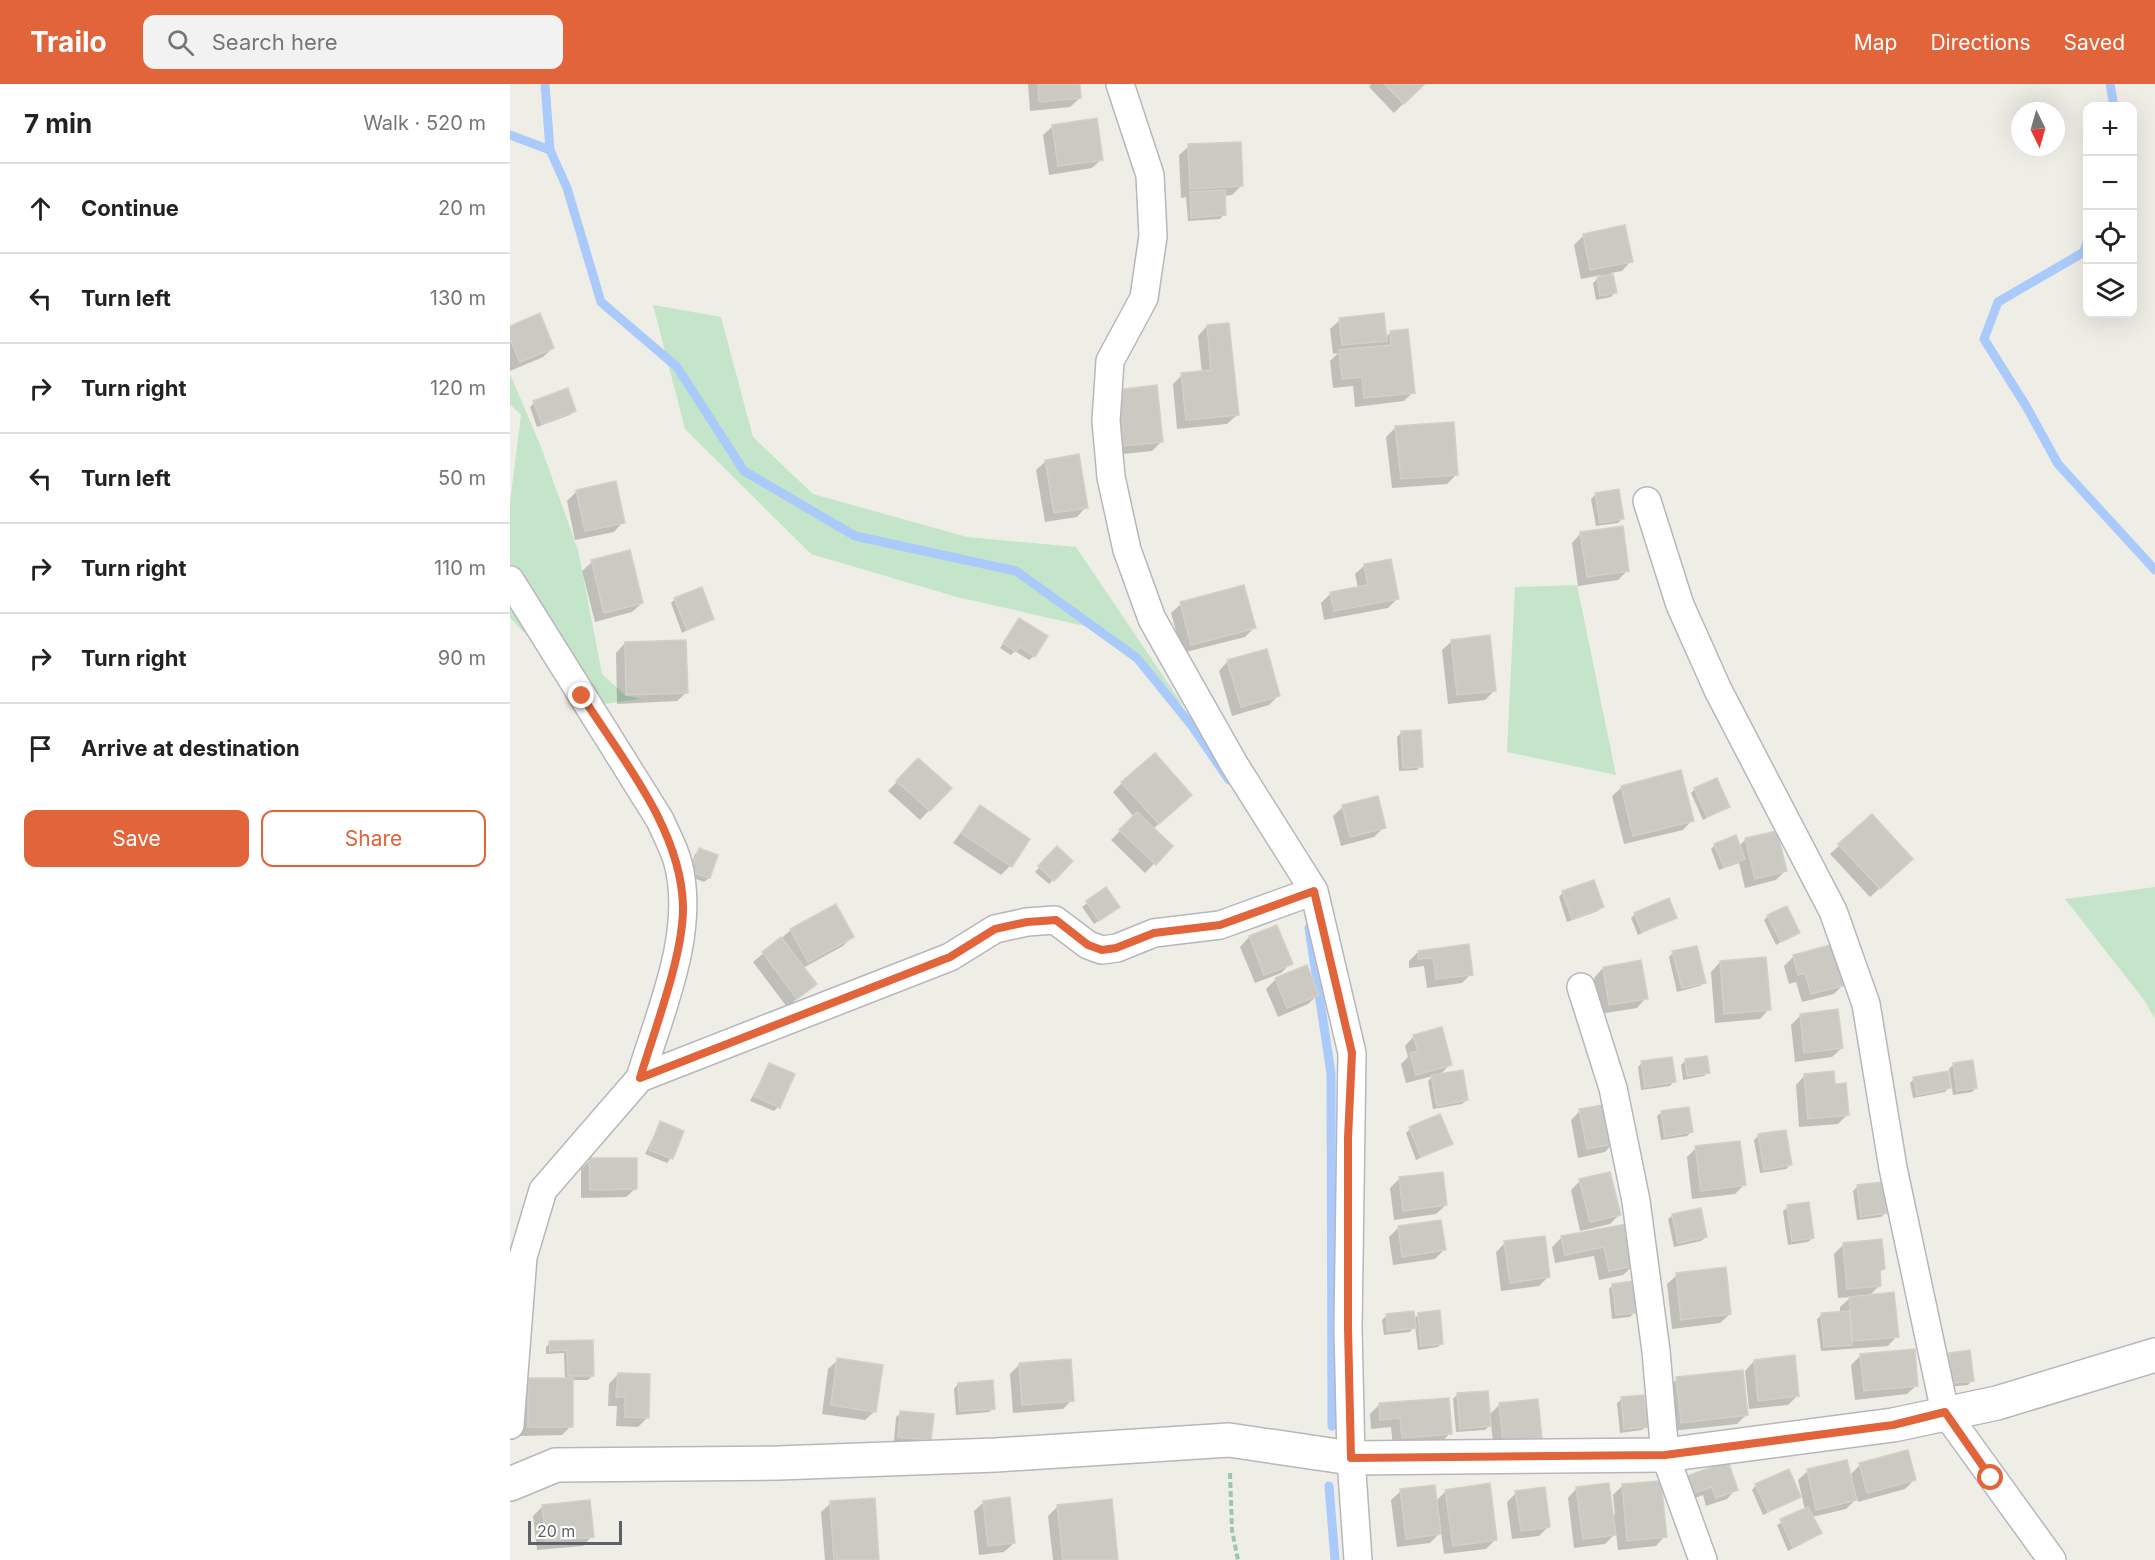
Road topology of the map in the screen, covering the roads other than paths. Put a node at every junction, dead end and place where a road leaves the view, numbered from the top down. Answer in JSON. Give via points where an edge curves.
{"nodes":[{"id":1,"x":1120,"y":84,"type":"edge"},
{"id":2,"x":1647,"y":501,"type":"dead end"},
{"id":3,"x":510,"y":580,"type":"edge"},
{"id":4,"x":1314,"y":891,"type":"junction"},
{"id":5,"x":1581,"y":987,"type":"dead end"},
{"id":6,"x":640,"y":1078,"type":"junction"},
{"id":7,"x":2155,"y":1355,"type":"edge"},
{"id":8,"x":1945,"y":1412,"type":"junction"},
{"id":9,"x":510,"y":1425,"type":"edge"},
{"id":10,"x":1665,"y":1455,"type":"junction"},
{"id":11,"x":1351,"y":1458,"type":"junction"},
{"id":12,"x":510,"y":1484,"type":"edge"},
{"id":13,"x":1358,"y":1560,"type":"edge"},
{"id":14,"x":1703,"y":1560,"type":"edge"},
{"id":15,"x":2052,"y":1560,"type":"edge"}],
"edges":[{"from":1,"to":4,"type":"street","via":[[1150,175],[1153,236],[1144,298],[1110,361],[1106,421],[1111,477],[1127,550],[1152,619],[1234,764]]},
{"from":2,"to":8,"type":"street","via":[[1680,605],[1718,690],[1833,911],[1866,1004],[1893,1167]]},
{"from":3,"to":6,"type":"street","via":[[660,820],[678,863],[683,908],[678,948]]},
{"from":4,"to":6,"type":"street","via":[[1220,925],[1154,933],[1102,950],[1088,945],[1056,920],[995,929],[950,957]]},
{"from":4,"to":11,"type":"street","via":[[1352,1053],[1348,1138]]},
{"from":5,"to":10,"type":"street","via":[[1613,1088],[1636,1200]]},
{"from":6,"to":9,"type":"street","via":[[543,1190],[523,1257]]},
{"from":7,"to":8,"type":"street","via":[[1997,1403]]},
{"from":8,"to":10,"type":"street","via":[[1893,1425]]},
{"from":8,"to":15,"type":"street"},
{"from":10,"to":11,"type":"street"},
{"from":10,"to":14,"type":"street"},
{"from":11,"to":12,"type":"street","via":[[1229,1440],[973,1456],[556,1465]]},
{"from":11,"to":13,"type":"street"}]}
